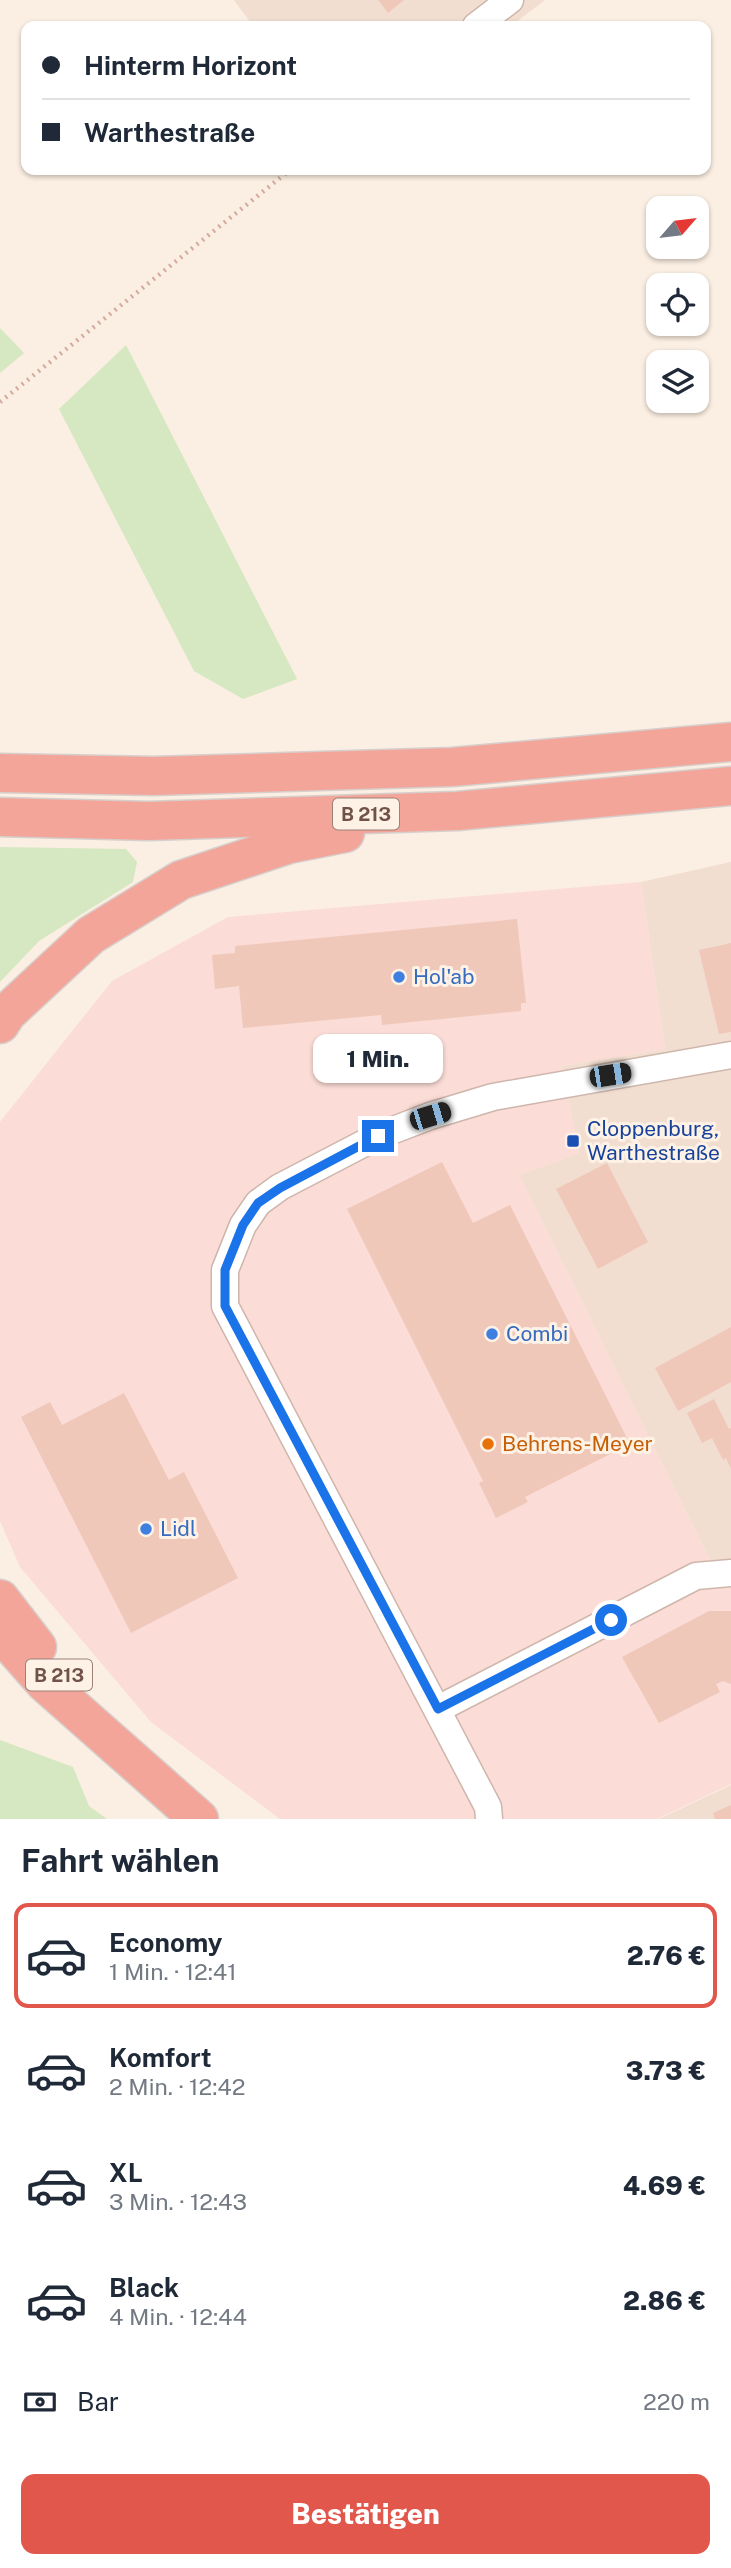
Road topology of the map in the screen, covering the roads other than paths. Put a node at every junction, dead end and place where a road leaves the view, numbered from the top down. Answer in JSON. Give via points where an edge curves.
{"nodes":[{"id":1,"x":510,"y":0,"type":"edge"},
{"id":2,"x":483,"y":21,"type":"edge"},
{"id":3,"x":731,"y":742,"type":"edge"},
{"id":4,"x":0,"y":772,"type":"edge"},
{"id":5,"x":731,"y":786,"type":"edge"},
{"id":6,"x":457,"y":811,"type":"junction"},
{"id":7,"x":0,"y":817,"type":"edge"},
{"id":8,"x":0,"y":1024,"type":"edge"},
{"id":9,"x":731,"y":1055,"type":"edge"},
{"id":10,"x":731,"y":1573,"type":"edge"},
{"id":11,"x":0,"y":1599,"type":"edge"},
{"id":12,"x":0,"y":1632,"type":"edge"},
{"id":13,"x":438,"y":1709,"type":"junction"},
{"id":14,"x":118,"y":1750,"type":"junction"},
{"id":15,"x":198,"y":1819,"type":"edge"},
{"id":16,"x":489,"y":1819,"type":"edge"}],
"edges":[{"from":1,"to":2,"type":"street"},
{"from":3,"to":4,"type":"highway","number":"B 213","via":[[452,767],[154,776]]},
{"from":5,"to":6,"type":"highway","number":"B 213"},
{"from":6,"to":7,"type":"highway","number":"B 213","via":[[149,821]]},
{"from":6,"to":8,"type":"highway","number":"B 213","via":[[289,844],[181,880],[90,935]]},
{"from":9,"to":13,"type":"street","via":[[493,1097],[430,1116],[378,1136],[280,1188],[258,1203],[243,1225],[225,1270],[225,1306]]},
{"from":10,"to":13,"type":"street","via":[[696,1576]]},
{"from":11,"to":14,"type":"highway","number":"B 213"},
{"from":12,"to":14,"type":"highway","number":"B 213","via":[[45,1683]]},
{"from":13,"to":16,"type":"street","via":[[488,1807]]},
{"from":14,"to":15,"type":"highway"}]}
